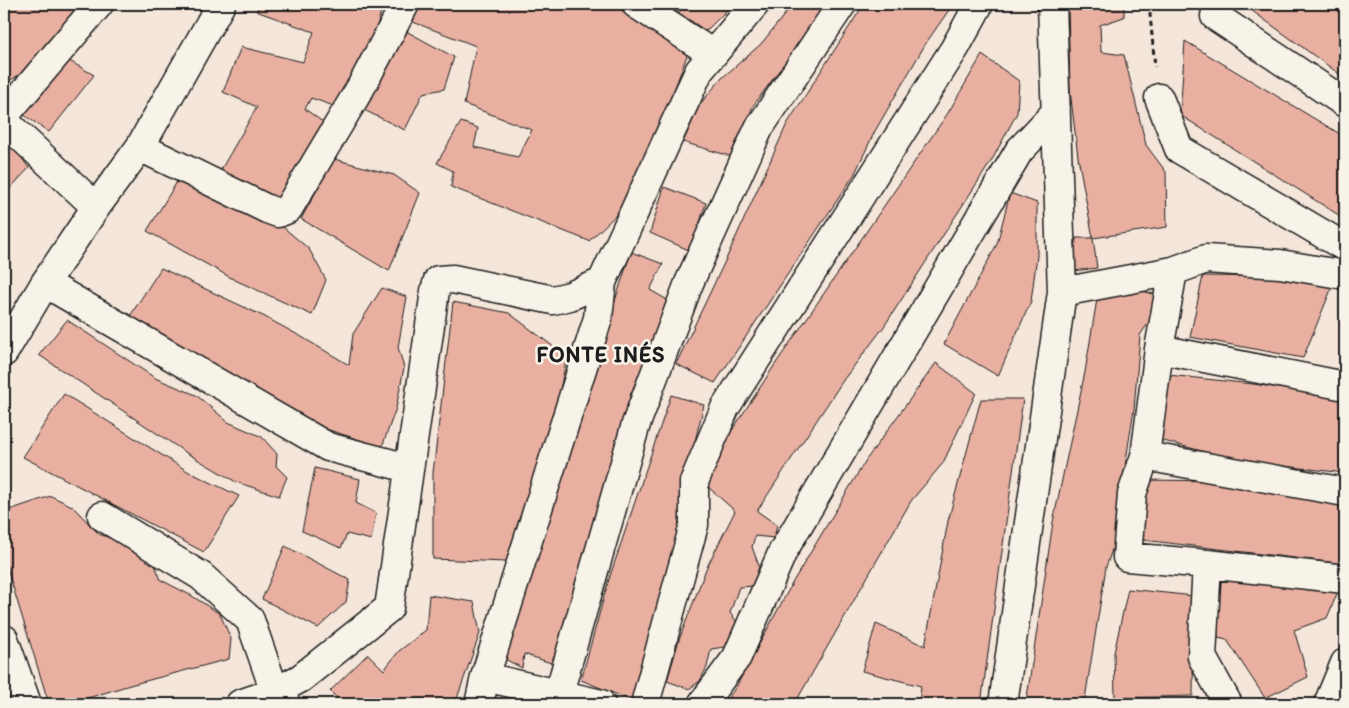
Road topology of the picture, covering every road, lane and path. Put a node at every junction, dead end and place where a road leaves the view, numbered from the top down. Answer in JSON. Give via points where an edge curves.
{"nodes":[{"id":1,"x":99,"y":4,"type":"edge"},
{"id":2,"x":221,"y":4,"type":"edge"},
{"id":3,"x":405,"y":4,"type":"edge"},
{"id":4,"x":636,"y":4,"type":"edge"},
{"id":5,"x":755,"y":4,"type":"edge"},
{"id":6,"x":842,"y":4,"type":"edge"},
{"id":7,"x":979,"y":4,"type":"edge"},
{"id":8,"x":1052,"y":4,"type":"edge"},
{"id":9,"x":1149,"y":4,"type":"edge"},
{"id":10,"x":1215,"y":16,"type":"dead end"},
{"id":11,"x":713,"y":54,"type":"junction"},
{"id":12,"x":1159,"y":98,"type":"joint"},
{"id":13,"x":1345,"y":103,"type":"edge"},
{"id":14,"x":1055,"y":113,"type":"junction"},
{"id":15,"x":4,"y":116,"type":"edge"},
{"id":16,"x":4,"y":121,"type":"edge"},
{"id":17,"x":140,"y":147,"type":"junction"},
{"id":18,"x":96,"y":207,"type":"junction"},
{"id":19,"x":1345,"y":247,"type":"edge"},
{"id":20,"x":1173,"y":272,"type":"junction"},
{"id":21,"x":1345,"y":275,"type":"edge"},
{"id":22,"x":602,"y":282,"type":"junction"},
{"id":23,"x":45,"y":283,"type":"junction"},
{"id":24,"x":1062,"y":292,"type":"junction"},
{"id":25,"x":1159,"y":349,"type":"junction"},
{"id":26,"x":4,"y":352,"type":"edge"},
{"id":27,"x":1345,"y":386,"type":"edge"},
{"id":28,"x":1145,"y":456,"type":"junction"},
{"id":29,"x":408,"y":468,"type":"junction"},
{"id":30,"x":1345,"y":492,"type":"edge"},
{"id":31,"x":102,"y":516,"type":"dead end"},
{"id":32,"x":1207,"y":564,"type":"junction"},
{"id":33,"x":1345,"y":579,"type":"edge"},
{"id":34,"x":4,"y":639,"type":"edge"},
{"id":35,"x":1345,"y":663,"type":"edge"},
{"id":36,"x":485,"y":677,"type":"junction"},
{"id":37,"x":558,"y":693,"type":"junction"},
{"id":38,"x":280,"y":698,"type":"edge"},
{"id":39,"x":28,"y":704,"type":"edge"},
{"id":40,"x":240,"y":704,"type":"edge"},
{"id":41,"x":479,"y":704,"type":"edge"},
{"id":42,"x":601,"y":704,"type":"edge"},
{"id":43,"x":644,"y":704,"type":"edge"},
{"id":44,"x":702,"y":704,"type":"edge"},
{"id":45,"x":1002,"y":704,"type":"edge"},
{"id":46,"x":1228,"y":704,"type":"edge"},
{"id":47,"x":1328,"y":704,"type":"edge"}],
"edges":[{"from":1,"to":15,"type":"street"},
{"from":2,"to":17,"type":"street"},
{"from":3,"to":17,"type":"street","via":[[361,87],[288,209],[278,213]]},
{"from":4,"to":11,"type":"street"},
{"from":5,"to":11,"type":"street"},
{"from":6,"to":37,"type":"street","via":[[759,128],[689,283],[636,424]]},
{"from":7,"to":43,"type":"street","via":[[955,48],[725,408],[694,482],[694,524]]},
{"from":8,"to":14,"type":"street"},
{"from":9,"to":12,"type":"path"},
{"from":10,"to":13,"type":"street"},
{"from":11,"to":22,"type":"street","via":[[699,70]]},
{"from":12,"to":19,"type":"street","via":[[1179,149]]},
{"from":14,"to":24,"type":"street"},
{"from":14,"to":44,"type":"street","via":[[1019,151],[783,551],[737,657]]},
{"from":16,"to":18,"type":"street"},
{"from":17,"to":18,"type":"street"},
{"from":18,"to":23,"type":"street"},
{"from":20,"to":21,"type":"street","via":[[1206,259],[1280,264]]},
{"from":20,"to":24,"type":"street"},
{"from":20,"to":25,"type":"street"},
{"from":22,"to":29,"type":"street","via":[[553,300],[453,279],[438,280]]},
{"from":22,"to":36,"type":"street","via":[[598,318]]},
{"from":23,"to":26,"type":"street"},
{"from":23,"to":29,"type":"street","via":[[328,447]]},
{"from":24,"to":45,"type":"street"},
{"from":25,"to":27,"type":"street"},
{"from":25,"to":28,"type":"street"},
{"from":28,"to":30,"type":"street"},
{"from":28,"to":32,"type":"street","via":[[1132,494],[1127,557]]},
{"from":29,"to":38,"type":"street","via":[[389,608]]},
{"from":31,"to":38,"type":"street","via":[[202,576],[250,620]]},
{"from":32,"to":33,"type":"street"},
{"from":32,"to":46,"type":"street","via":[[1202,657]]},
{"from":34,"to":39,"type":"street"},
{"from":35,"to":47,"type":"street"},
{"from":36,"to":37,"type":"street"},
{"from":36,"to":41,"type":"street"},
{"from":37,"to":42,"type":"street"},
{"from":38,"to":40,"type":"street"}]}
